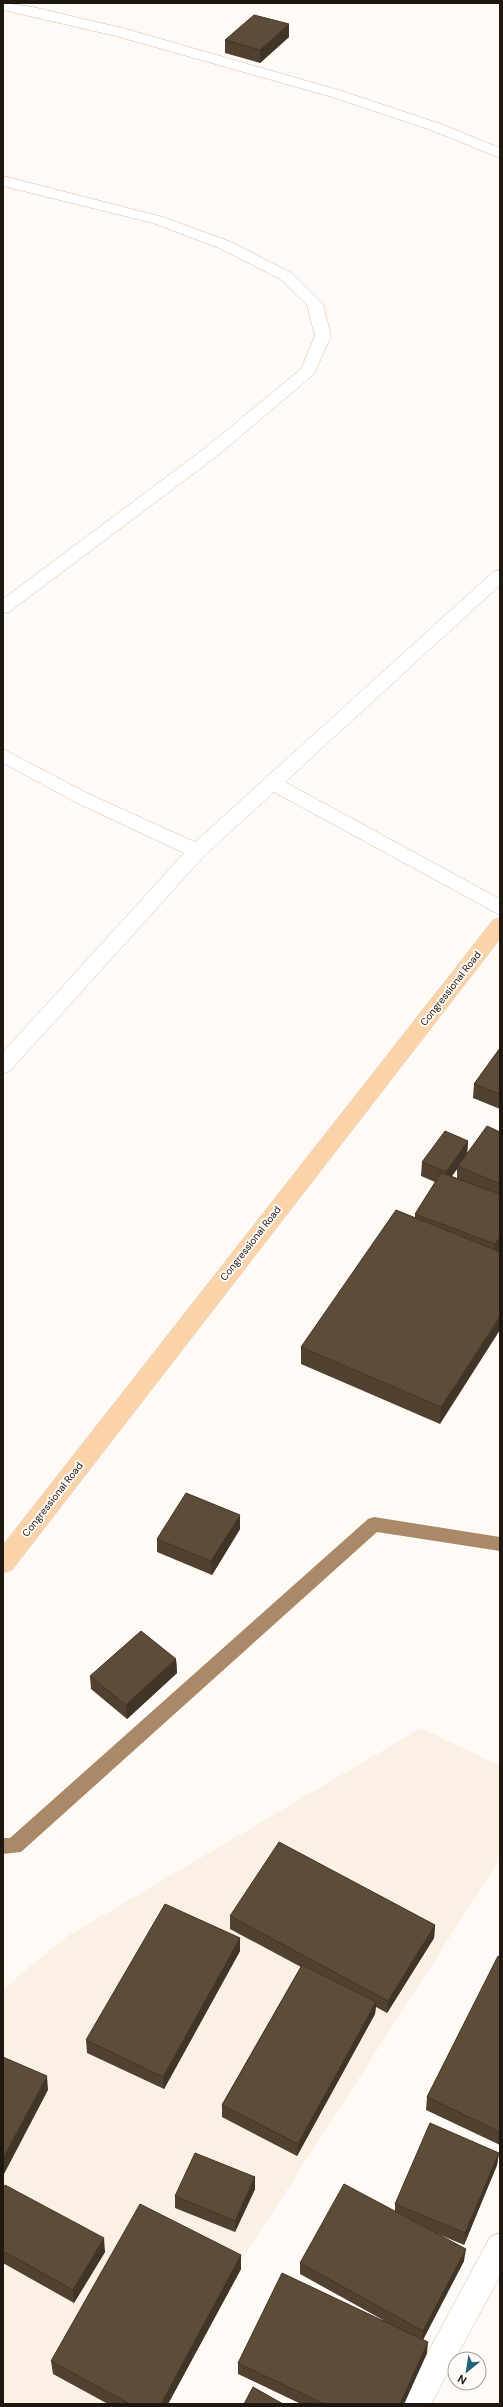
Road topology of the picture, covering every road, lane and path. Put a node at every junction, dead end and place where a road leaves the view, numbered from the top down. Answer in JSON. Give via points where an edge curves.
{"nodes":[{"id":1,"x":3,"y":6,"type":"edge"},
{"id":2,"x":500,"y":154,"type":"edge"},
{"id":3,"x":3,"y":181,"type":"edge"},
{"id":4,"x":500,"y":575,"type":"edge"},
{"id":5,"x":3,"y":608,"type":"edge"},
{"id":6,"x":3,"y":755,"type":"edge"},
{"id":7,"x":273,"y":783,"type":"junction"},
{"id":8,"x":196,"y":851,"type":"junction"},
{"id":9,"x":500,"y":908,"type":"edge"},
{"id":10,"x":500,"y":925,"type":"edge"},
{"id":11,"x":3,"y":1066,"type":"edge"},
{"id":12,"x":3,"y":1562,"type":"edge"},
{"id":13,"x":500,"y":2247,"type":"edge"},
{"id":14,"x":415,"y":2404,"type":"edge"}],
"edges":[{"from":1,"to":2,"type":"street","via":[[38,12],[178,48],[368,102]]},
{"from":3,"to":5,"type":"street","via":[[158,220],[225,245],[286,276],[315,304],[323,336],[308,371],[211,452]]},
{"from":4,"to":7,"type":"street"},
{"from":6,"to":8,"type":"street","via":[[84,799]]},
{"from":7,"to":8,"type":"street"},
{"from":7,"to":9,"type":"street"},
{"from":8,"to":11,"type":"street"},
{"from":10,"to":12,"type":"main road","name":"Congressional Road"},
{"from":13,"to":14,"type":"street"}]}
